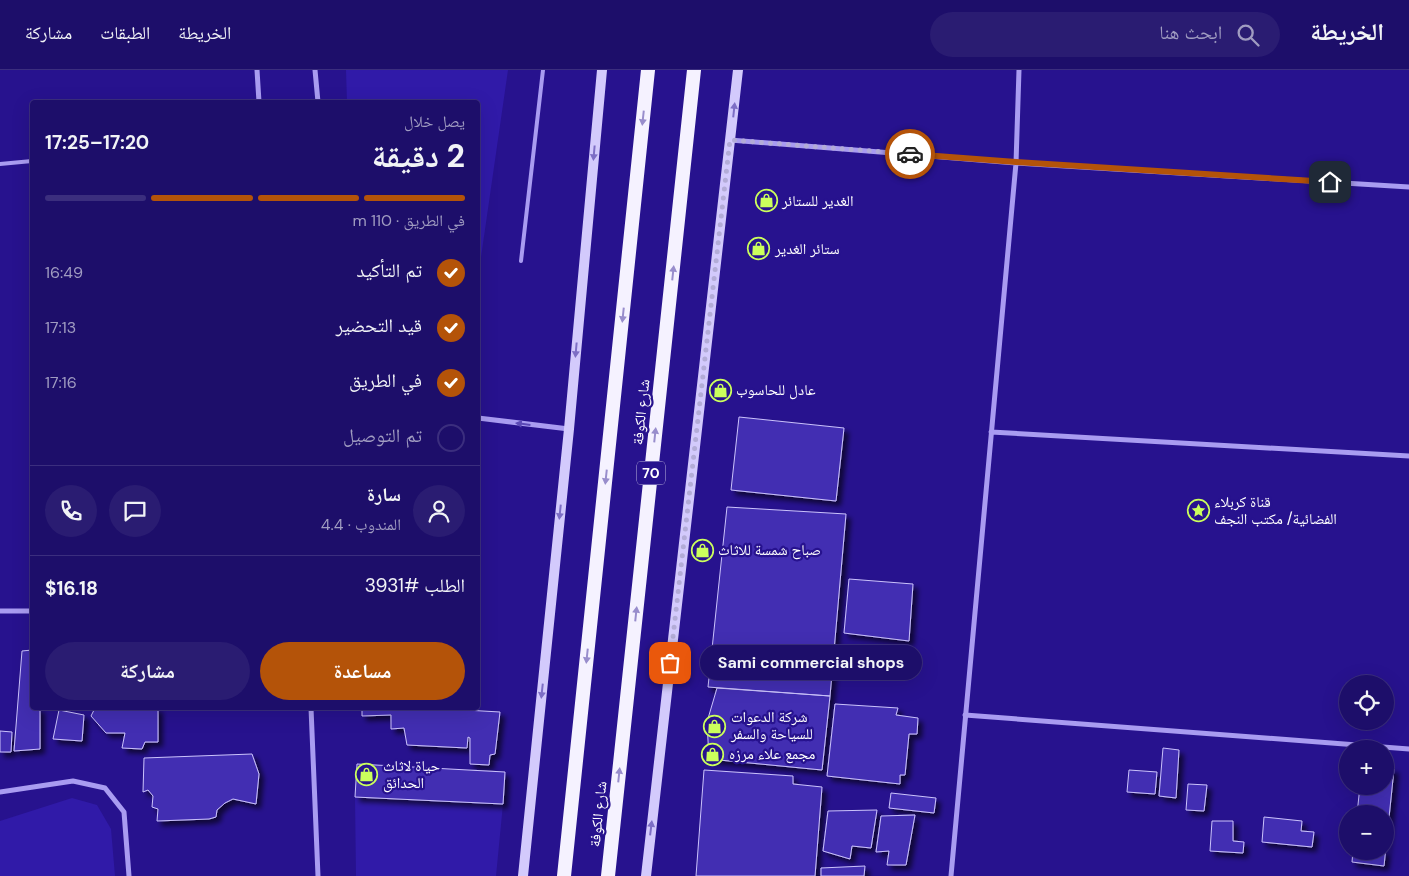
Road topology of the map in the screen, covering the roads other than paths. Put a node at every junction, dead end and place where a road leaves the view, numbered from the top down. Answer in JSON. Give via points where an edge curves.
{"nodes":[{"id":1,"x":257,"y":70,"type":"edge"},
{"id":2,"x":315,"y":70,"type":"edge"},
{"id":3,"x":543,"y":70,"type":"edge"},
{"id":4,"x":602,"y":70,"type":"edge"},
{"id":5,"x":648,"y":70,"type":"edge"},
{"id":6,"x":694,"y":70,"type":"edge"},
{"id":7,"x":738,"y":70,"type":"edge"},
{"id":8,"x":1019,"y":70,"type":"edge"},
{"id":9,"x":259,"y":100,"type":"edge"},
{"id":10,"x":318,"y":100,"type":"edge"},
{"id":11,"x":730,"y":140,"type":"junction"},
{"id":12,"x":30,"y":161,"type":"edge"},
{"id":13,"x":1016,"y":162,"type":"junction"},
{"id":14,"x":0,"y":164,"type":"edge"},
{"id":15,"x":1409,"y":187,"type":"edge"},
{"id":16,"x":521,"y":261,"type":"dead end"},
{"id":17,"x":480,"y":418,"type":"edge"},
{"id":18,"x":569,"y":429,"type":"junction"},
{"id":19,"x":991,"y":432,"type":"junction"},
{"id":20,"x":1409,"y":456,"type":"edge"},
{"id":21,"x":0,"y":611,"type":"edge"},
{"id":22,"x":30,"y":611,"type":"edge"},
{"id":23,"x":311,"y":710,"type":"edge"},
{"id":24,"x":965,"y":715,"type":"junction"},
{"id":25,"x":1409,"y":749,"type":"edge"},
{"id":26,"x":0,"y":792,"type":"edge"},
{"id":27,"x":129,"y":876,"type":"edge"},
{"id":28,"x":318,"y":876,"type":"edge"},
{"id":29,"x":523,"y":876,"type":"edge"},
{"id":30,"x":564,"y":876,"type":"edge"},
{"id":31,"x":608,"y":876,"type":"edge"},
{"id":32,"x":646,"y":876,"type":"edge"},
{"id":33,"x":951,"y":876,"type":"edge"}],
"edges":[{"from":1,"to":9,"type":"street"},
{"from":2,"to":10,"type":"street"},
{"from":3,"to":16,"type":"lane"},
{"from":4,"to":18,"type":"main road","one_way":true},
{"from":5,"to":30,"type":"highway","name":"شارع الكوفة","one_way":true},
{"from":31,"to":6,"type":"highway","name":"شارع الكوفة","number":"70","one_way":true},
{"from":11,"to":7,"type":"main road","one_way":true},
{"from":8,"to":13,"type":"street"},
{"from":11,"to":13,"type":"street"},
{"from":32,"to":11,"type":"main road","one_way":true},
{"from":12,"to":14,"type":"lane"},
{"from":13,"to":15,"type":"street"},
{"from":13,"to":19,"type":"street"},
{"from":18,"to":17,"type":"street","one_way":true},
{"from":18,"to":29,"type":"main road","one_way":true},
{"from":19,"to":20,"type":"street"},
{"from":19,"to":24,"type":"street"},
{"from":21,"to":22,"type":"street"},
{"from":23,"to":28,"type":"street"},
{"from":24,"to":25,"type":"street"},
{"from":24,"to":33,"type":"street"},
{"from":26,"to":27,"type":"street","via":[[73,781],[105,788],[124,812]]}]}
